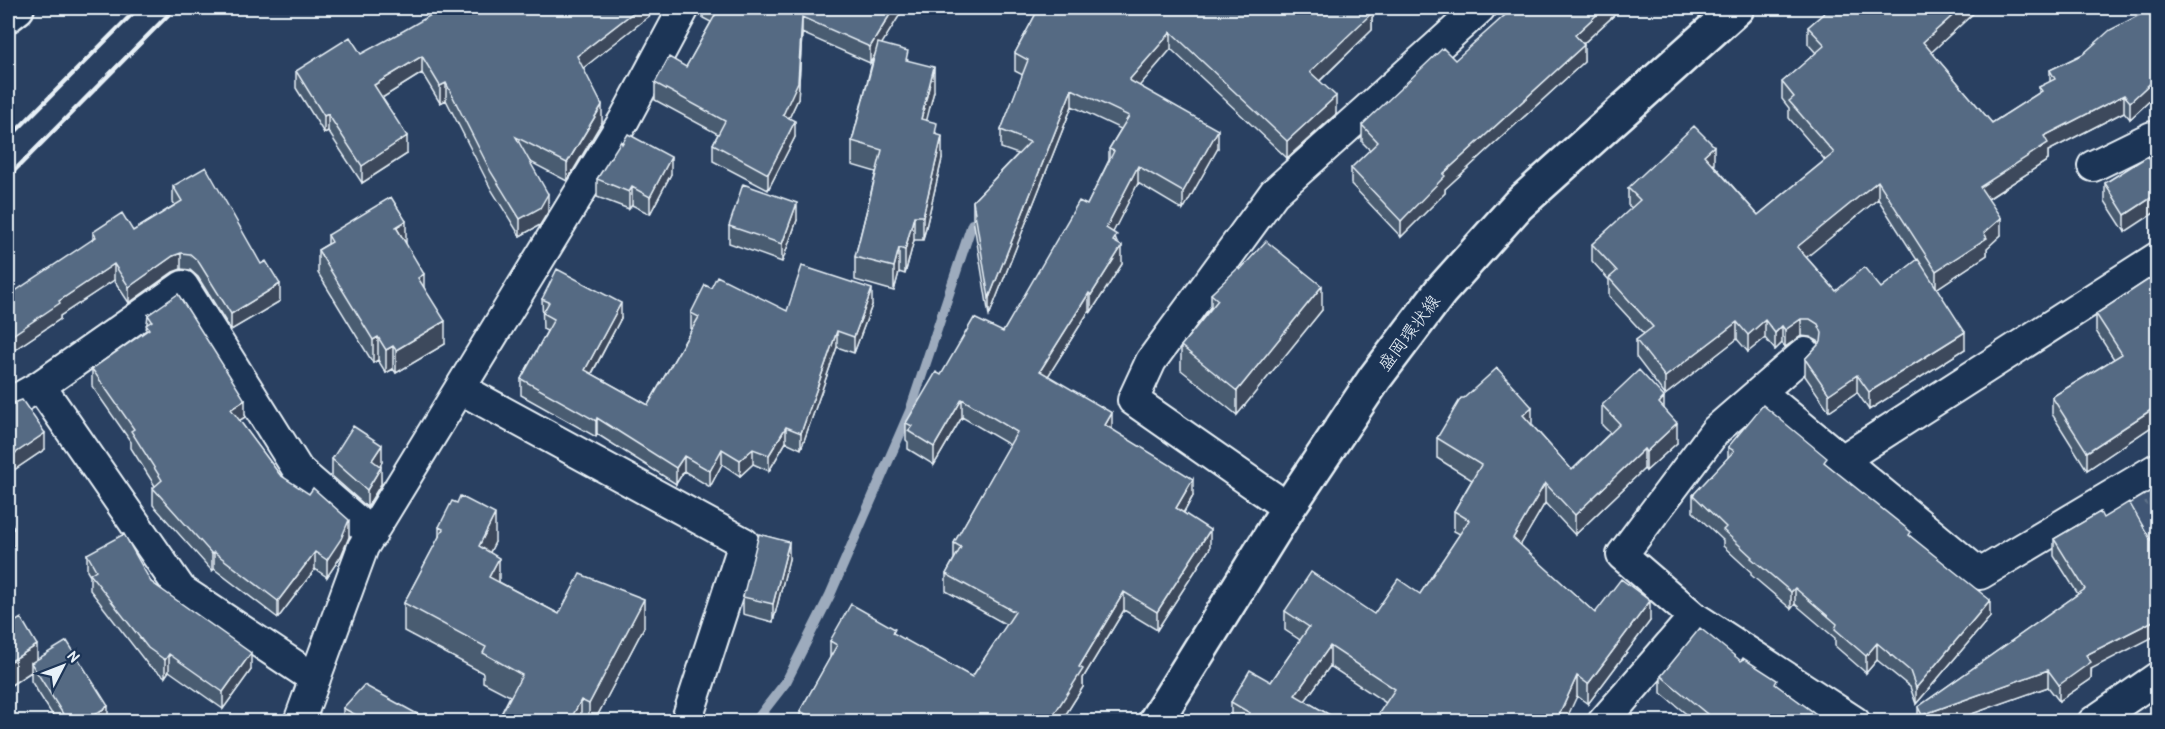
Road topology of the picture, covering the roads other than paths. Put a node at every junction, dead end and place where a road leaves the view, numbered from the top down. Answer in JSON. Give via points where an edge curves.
{"nodes":[{"id":1,"x":17,"y":8,"type":"edge"},
{"id":2,"x":684,"y":8,"type":"edge"},
{"id":3,"x":1480,"y":8,"type":"edge"},
{"id":4,"x":1737,"y":8,"type":"edge"},
{"id":5,"x":8,"y":15,"type":"edge"},
{"id":6,"x":2157,"y":143,"type":"edge"},
{"id":7,"x":2093,"y":166,"type":"dead end"},
{"id":8,"x":2157,"y":257,"type":"edge"},
{"id":9,"x":1805,"y":353,"type":"dead end"},
{"id":10,"x":40,"y":386,"type":"junction"},
{"id":11,"x":461,"y":389,"type":"junction"},
{"id":12,"x":1760,"y":392,"type":"junction"},
{"id":13,"x":8,"y":404,"type":"edge"},
{"id":14,"x":1842,"y":460,"type":"junction"},
{"id":15,"x":2157,"y":468,"type":"edge"},
{"id":16,"x":1288,"y":508,"type":"junction"},
{"id":17,"x":372,"y":534,"type":"junction"},
{"id":18,"x":1694,"y":617,"type":"junction"},
{"id":19,"x":2157,"y":677,"type":"edge"},
{"id":20,"x":315,"y":679,"type":"junction"},
{"id":21,"x":299,"y":722,"type":"edge"},
{"id":22,"x":686,"y":722,"type":"edge"},
{"id":23,"x":1155,"y":722,"type":"edge"},
{"id":24,"x":1603,"y":722,"type":"edge"},
{"id":25,"x":1856,"y":722,"type":"edge"},
{"id":26,"x":2093,"y":722,"type":"edge"}],
"edges":[{"from":1,"to":5,"type":"main road"},
{"from":2,"to":11,"type":"street","via":[[624,120]]},
{"from":3,"to":16,"type":"street","via":[[1275,194],[1151,361],[1133,400]]},
{"from":4,"to":16,"type":"main road","name":"盛岡環状線","via":[[1518,205],[1447,284],[1375,378]]},
{"from":6,"to":7,"type":"street","via":[[2152,137]]},
{"from":8,"to":14,"type":"street"},
{"from":9,"to":12,"type":"street"},
{"from":10,"to":13,"type":"street"},
{"from":10,"to":17,"type":"street","via":[[183,286],[298,470]]},
{"from":10,"to":20,"type":"street","via":[[181,590]]},
{"from":11,"to":17,"type":"street"},
{"from":11,"to":22,"type":"street","via":[[744,543]]},
{"from":12,"to":14,"type":"street"},
{"from":12,"to":18,"type":"street","via":[[1716,430],[1622,555]]},
{"from":14,"to":15,"type":"street","via":[[1980,574]]},
{"from":16,"to":23,"type":"main road","name":"盛岡環状線"},
{"from":17,"to":20,"type":"street","via":[[363,548]]},
{"from":18,"to":24,"type":"street"},
{"from":18,"to":25,"type":"street"},
{"from":19,"to":26,"type":"street"},
{"from":20,"to":21,"type":"street"}]}
